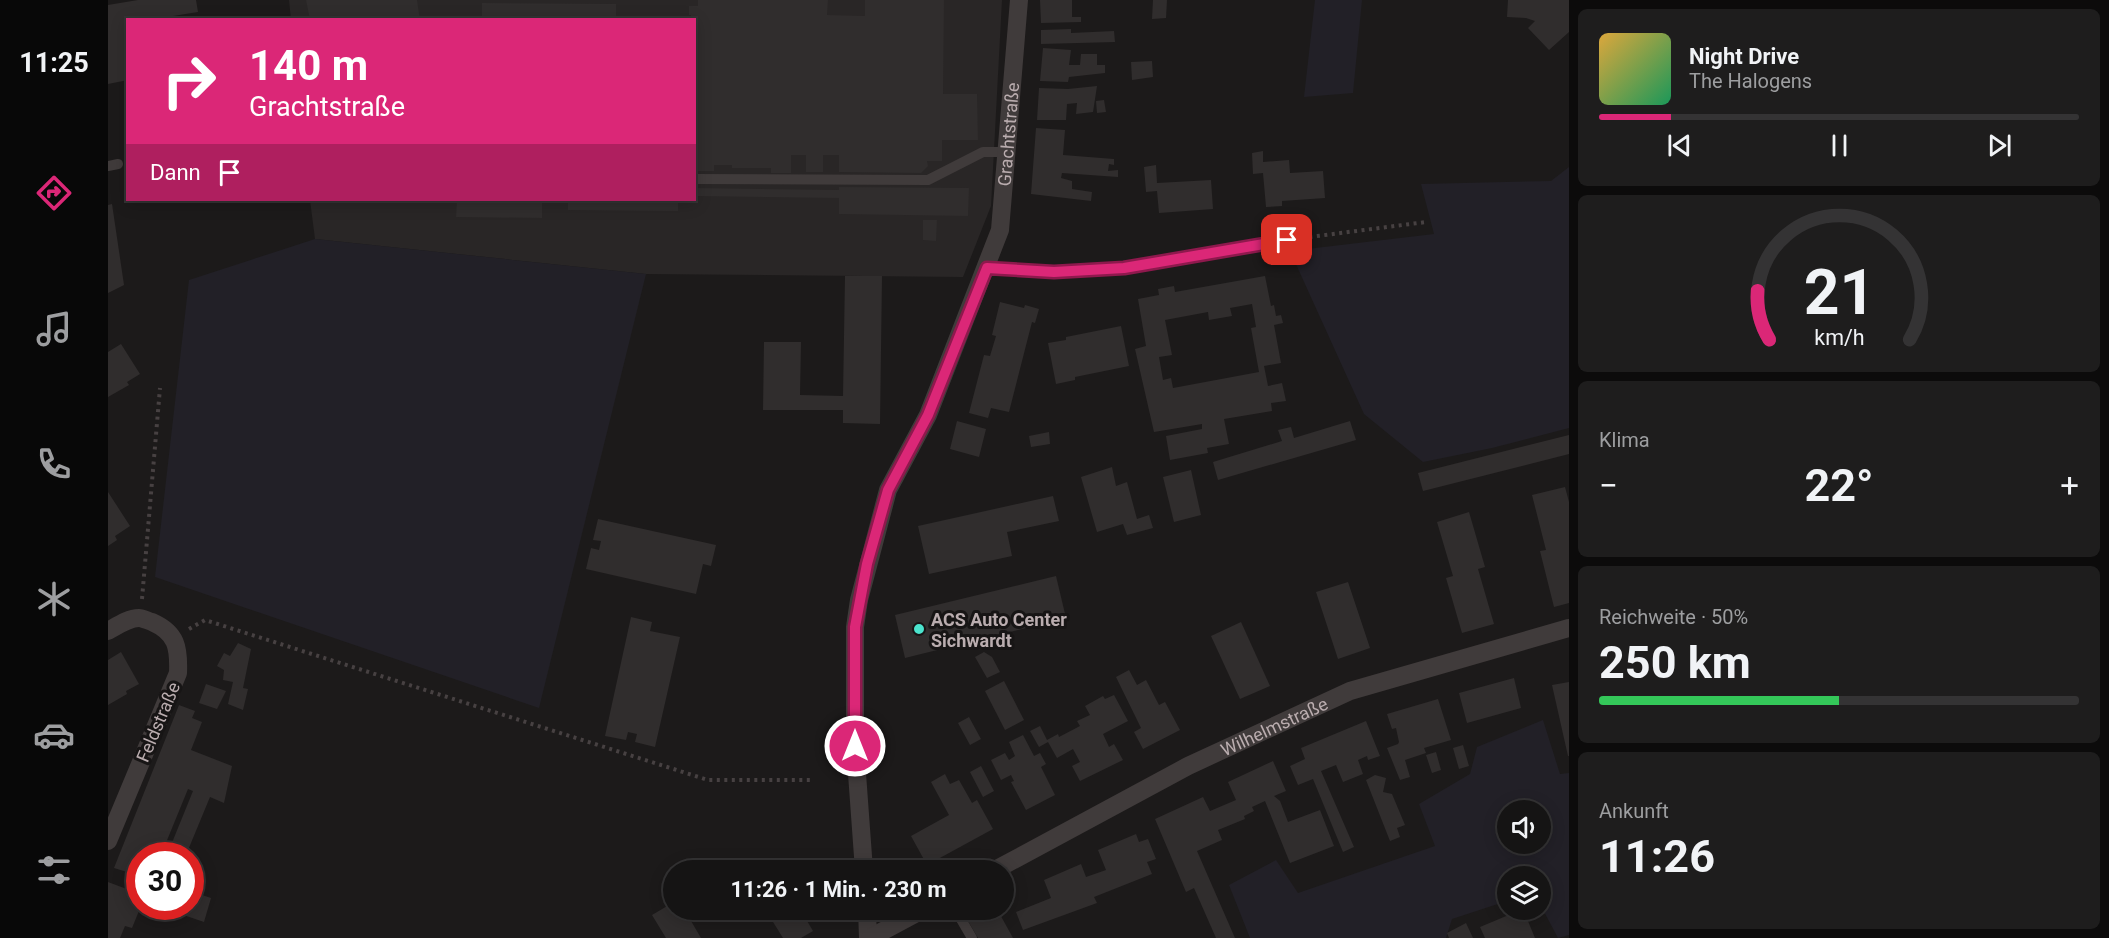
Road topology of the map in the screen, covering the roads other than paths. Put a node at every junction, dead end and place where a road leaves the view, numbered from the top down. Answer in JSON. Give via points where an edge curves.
{"nodes":[{"id":1,"x":1019,"y":0,"type":"edge"},
{"id":2,"x":1007,"y":152,"type":"junction"},
{"id":3,"x":696,"y":179,"type":"edge"},
{"id":4,"x":1287,"y":240,"type":"road end"},
{"id":5,"x":987,"y":268,"type":"junction"},
{"id":6,"x":1569,"y":628,"type":"edge"},
{"id":7,"x":108,"y":631,"type":"edge"},
{"id":8,"x":108,"y":841,"type":"edge"},
{"id":9,"x":863,"y":860,"type":"edge"},
{"id":10,"x":1014,"y":860,"type":"edge"},
{"id":11,"x":868,"y":920,"type":"edge"},
{"id":12,"x":903,"y":920,"type":"edge"},
{"id":13,"x":961,"y":920,"type":"edge"},
{"id":14,"x":869,"y":938,"type":"edge"},
{"id":15,"x":972,"y":938,"type":"edge"}],
"edges":[{"from":1,"to":2,"type":"street","name":"Grachtstraße"},
{"from":2,"to":3,"type":"lane","via":[[983,152],[928,180]]},
{"from":2,"to":5,"type":"street","name":"Grachtstraße","via":[[1000,230]]},
{"from":4,"to":5,"type":"lane","via":[[1124,268],[1054,272]]},
{"from":5,"to":9,"type":"street","name":"Grachtstraße","via":[[928,415],[888,490],[859,600],[855,627],[855,746]]},
{"from":6,"to":10,"type":"street","name":"Wilhelmstraße","via":[[1350,691],[1188,766]]},
{"from":7,"to":8,"type":"street","name":"Feldstraße","via":[[140,618],[159,625],[174,639],[179,655],[178,673]]},
{"from":11,"to":14,"type":"street"},
{"from":12,"to":14,"type":"street"},
{"from":13,"to":15,"type":"lane"}]}
